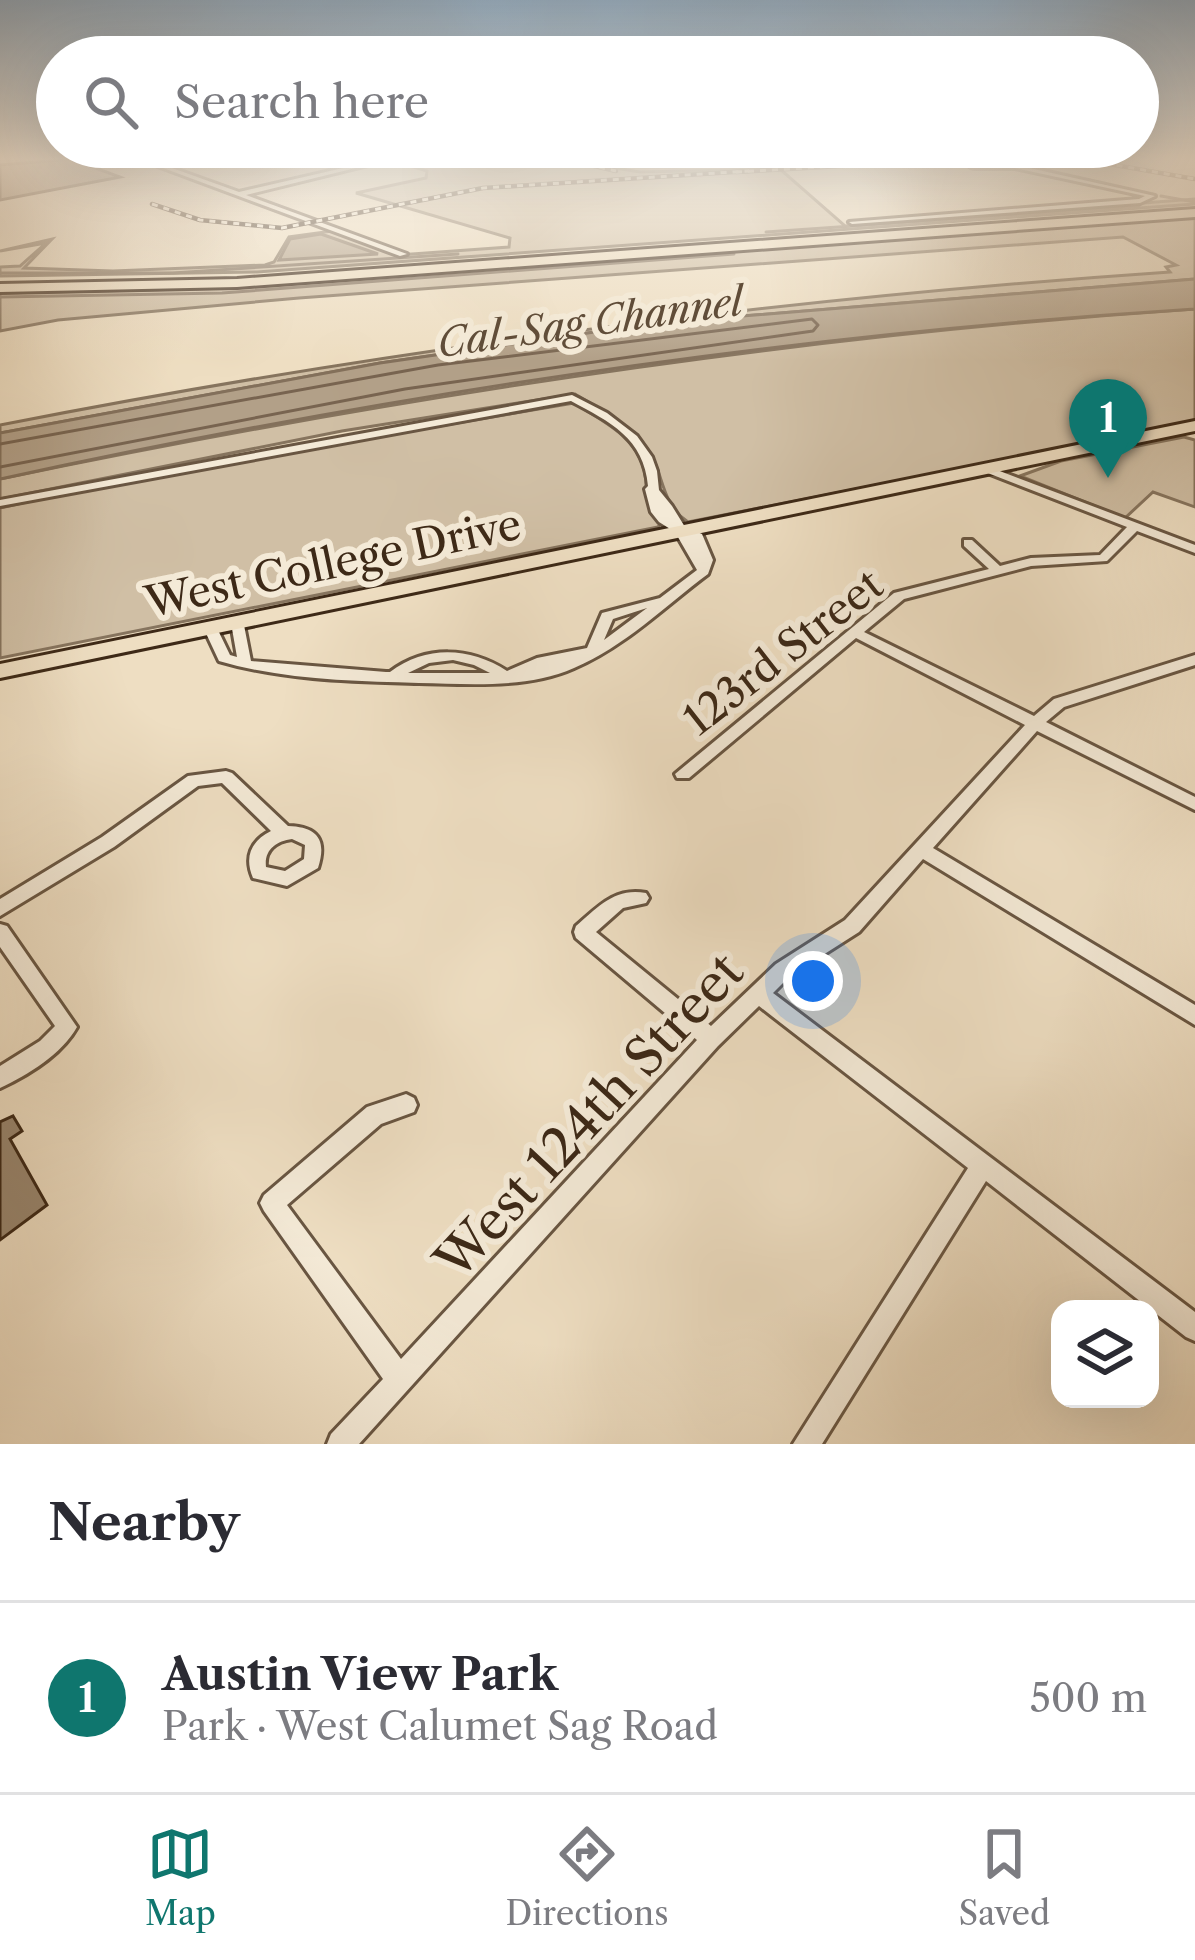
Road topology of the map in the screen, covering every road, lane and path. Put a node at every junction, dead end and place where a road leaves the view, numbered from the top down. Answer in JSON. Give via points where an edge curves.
{"nodes":[{"id":1,"x":327,"y":226,"type":"edge"},
{"id":2,"x":980,"y":226,"type":"edge"},
{"id":3,"x":403,"y":254,"type":"dead end"},
{"id":4,"x":0,"y":284,"type":"edge"},
{"id":5,"x":1195,"y":426,"type":"edge"},
{"id":6,"x":984,"y":468,"type":"junction"},
{"id":7,"x":0,"y":502,"type":"edge"},
{"id":8,"x":1134,"y":527,"type":"junction"},
{"id":9,"x":682,"y":531,"type":"junction"},
{"id":10,"x":968,"y":543,"type":"dead end"},
{"id":11,"x":1195,"y":549,"type":"edge"},
{"id":12,"x":998,"y":570,"type":"junction"},
{"id":13,"x":238,"y":623,"type":"junction"},
{"id":14,"x":212,"y":629,"type":"junction"},
{"id":15,"x":854,"y":632,"type":"junction"},
{"id":16,"x":1195,"y":660,"type":"edge"},
{"id":17,"x":244,"y":664,"type":"junction"},
{"id":18,"x":0,"y":670,"type":"edge"},
{"id":19,"x":1034,"y":724,"type":"junction"},
{"id":20,"x":683,"y":774,"type":"dead end"},
{"id":21,"x":1195,"y":804,"type":"edge"},
{"id":22,"x":284,"y":832,"type":"dead end"},
{"id":23,"x":920,"y":849,"type":"junction"},
{"id":24,"x":640,"y":898,"type":"dead end"},
{"id":25,"x":0,"y":908,"type":"edge"},
{"id":26,"x":0,"y":932,"type":"edge"},
{"id":27,"x":758,"y":993,"type":"junction"},
{"id":28,"x":1195,"y":1016,"type":"edge"},
{"id":29,"x":712,"y":1039,"type":"junction"},
{"id":30,"x":0,"y":1078,"type":"edge"},
{"id":31,"x":406,"y":1105,"type":"dead end"},
{"id":32,"x":983,"y":1165,"type":"junction"},
{"id":33,"x":1195,"y":1328,"type":"edge"},
{"id":34,"x":400,"y":1380,"type":"junction"},
{"id":35,"x":341,"y":1444,"type":"edge"},
{"id":36,"x":807,"y":1444,"type":"edge"}],
"edges":[{"from":1,"to":3,"type":"street"},
{"from":2,"to":4,"type":"highway","via":[[237,283]]},
{"from":5,"to":6,"type":"main road","name":"West College Drive"},
{"from":6,"to":8,"type":"street"},
{"from":6,"to":9,"type":"main road","name":"West College Drive"},
{"from":7,"to":9,"type":"street","via":[[572,398],[647,456],[650,500]]},
{"from":8,"to":11,"type":"street"},
{"from":8,"to":12,"type":"street","name":"123rd Street","via":[[1103,558]]},
{"from":9,"to":13,"type":"main road","name":"West College Drive"},
{"from":9,"to":17,"type":"street","via":[[704,572],[551,672],[331,674]]},
{"from":10,"to":12,"type":"street"},
{"from":12,"to":15,"type":"street","name":"123rd Street","via":[[899,596]]},
{"from":13,"to":14,"type":"main road","name":"West College Drive"},
{"from":13,"to":17,"type":"street"},
{"from":14,"to":17,"type":"street","via":[[224,658]]},
{"from":14,"to":18,"type":"main road","name":"West College Drive"},
{"from":15,"to":19,"type":"street"},
{"from":15,"to":20,"type":"street","name":"123rd Street"},
{"from":16,"to":19,"type":"street","name":"West 124th Street","via":[[1059,703]]},
{"from":19,"to":21,"type":"street"},
{"from":19,"to":23,"type":"street","name":"West 124th Street"},
{"from":22,"to":25,"type":"street","via":[[226,777],[194,780]]},
{"from":23,"to":27,"type":"street","name":"West 124th Street","via":[[852,926]]},
{"from":23,"to":28,"type":"street"},
{"from":24,"to":29,"type":"street","via":[[618,901],[583,932]]},
{"from":26,"to":30,"type":"street","via":[[67,1027]]},
{"from":27,"to":29,"type":"street","name":"West 124th Street"},
{"from":27,"to":32,"type":"street"},
{"from":29,"to":34,"type":"street","name":"West 124th Street"},
{"from":31,"to":34,"type":"street","via":[[375,1114],[272,1203]]},
{"from":32,"to":33,"type":"street"},
{"from":32,"to":36,"type":"street"},
{"from":34,"to":35,"type":"street","name":"West 124th Street"}]}
